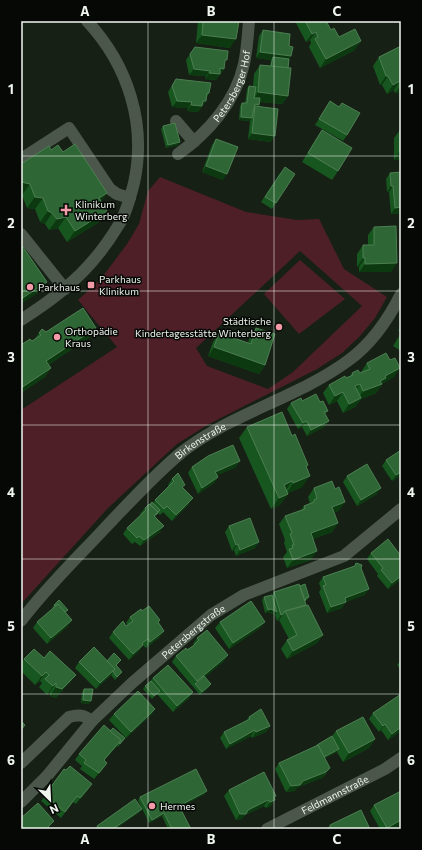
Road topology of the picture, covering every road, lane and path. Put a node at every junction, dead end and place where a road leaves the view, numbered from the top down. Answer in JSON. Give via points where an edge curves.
{"nodes":[{"id":1,"x":87,"y":21,"type":"edge"},
{"id":2,"x":249,"y":21,"type":"edge"},
{"id":3,"x":176,"y":121,"type":"dead end"},
{"id":4,"x":194,"y":142,"type":"junction"},
{"id":5,"x":178,"y":154,"type":"dead end"},
{"id":6,"x":21,"y":159,"type":"edge"},
{"id":7,"x":130,"y":198,"type":"junction"},
{"id":8,"x":21,"y":234,"type":"edge"},
{"id":9,"x":65,"y":289,"type":"junction"},
{"id":10,"x":401,"y":294,"type":"edge"},
{"id":11,"x":21,"y":320,"type":"edge"},
{"id":12,"x":401,"y":509,"type":"edge"},
{"id":13,"x":21,"y":621,"type":"edge"},
{"id":14,"x":92,"y":721,"type":"junction"},
{"id":15,"x":401,"y":758,"type":"edge"},
{"id":16,"x":21,"y":763,"type":"edge"},
{"id":17,"x":21,"y":802,"type":"edge"},
{"id":18,"x":267,"y":829,"type":"edge"}],
"edges":[{"from":1,"to":7,"type":"street","via":[[110,51],[130,91],[137,123],[139,149]]},
{"from":2,"to":4,"type":"street","name":"Petersberger Hof","via":[[244,65],[234,91],[216,119]]},
{"from":3,"to":4,"type":"street"},
{"from":4,"to":5,"type":"street","name":"Petersberger Hof"},
{"from":6,"to":7,"type":"street","via":[[69,128],[110,189]]},
{"from":7,"to":9,"type":"street","via":[[120,224],[110,239]]},
{"from":8,"to":9,"type":"street"},
{"from":9,"to":11,"type":"street"},
{"from":10,"to":13,"type":"street","name":"Birkenstraße","via":[[373,337],[349,360],[322,378],[212,433],[178,456],[116,516],[40,597]]},
{"from":12,"to":14,"type":"street","name":"Petersbergstraße","via":[[344,556],[230,603],[193,630]]},
{"from":14,"to":16,"type":"street","via":[[86,716],[69,717]]},
{"from":14,"to":17,"type":"street","name":"Petersbergstraße","via":[[47,776]]},
{"from":15,"to":18,"type":"street","name":"Feldmannstraße","via":[[385,769]]}]}
